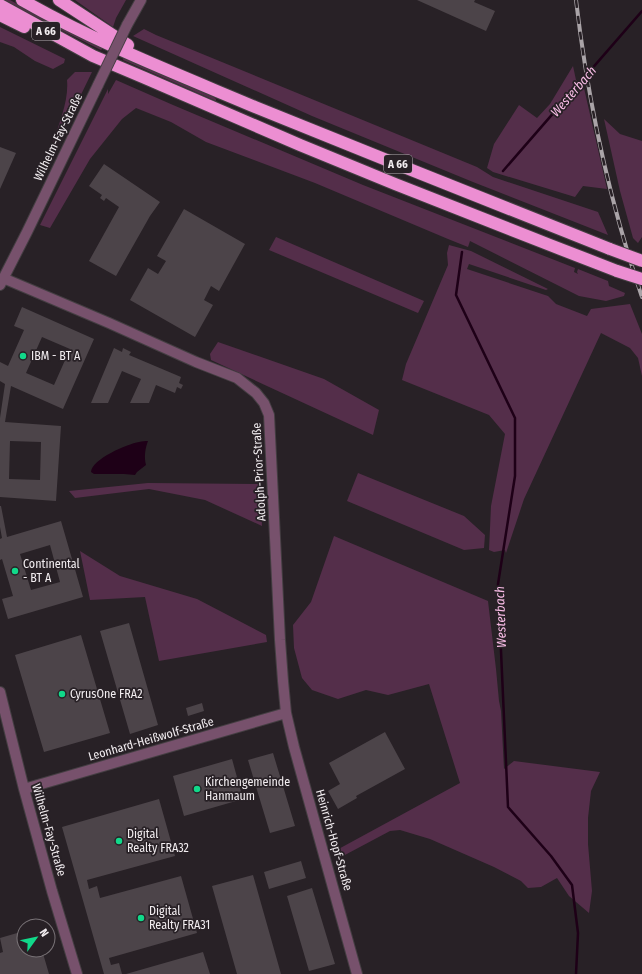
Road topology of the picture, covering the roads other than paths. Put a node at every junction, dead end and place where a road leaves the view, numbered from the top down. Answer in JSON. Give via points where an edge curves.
{"nodes":[{"id":1,"x":22,"y":0,"type":"edge"},
{"id":2,"x":59,"y":0,"type":"edge"},
{"id":3,"x":141,"y":0,"type":"edge"},
{"id":4,"x":0,"y":5,"type":"edge"},
{"id":5,"x":0,"y":15,"type":"edge"},
{"id":6,"x":93,"y":56,"type":"junction"},
{"id":7,"x":187,"y":78,"type":"junction"},
{"id":8,"x":642,"y":261,"type":"edge"},
{"id":9,"x":642,"y":279,"type":"edge"},
{"id":10,"x":1,"y":281,"type":"edge"},
{"id":11,"x":0,"y":692,"type":"edge"},
{"id":12,"x":286,"y":713,"type":"junction"},
{"id":13,"x":24,"y":789,"type":"junction"},
{"id":14,"x":77,"y":974,"type":"edge"},
{"id":15,"x":357,"y":974,"type":"edge"}],
"edges":[{"from":1,"to":7,"type":"highway","number":"A 66","via":[[80,30]]},
{"from":2,"to":7,"type":"highway","via":[[132,47]]},
{"from":3,"to":10,"type":"street","name":"Wilhelm-Fay-Straße","bridge":true},
{"from":4,"to":6,"type":"highway","number":"A 66"},
{"from":5,"to":6,"type":"highway","number":"A 66","via":[[66,47]]},
{"from":6,"to":9,"type":"highway","number":"A 66","bridge":true,"via":[[351,166]]},
{"from":7,"to":8,"type":"highway","number":"A 66","bridge":true},
{"from":10,"to":12,"type":"street","name":"Adolph-Prior-Straße","via":[[105,321],[237,378],[264,403],[269,415]]},
{"from":11,"to":13,"type":"street","name":"Wilhelm-Fay-Straße"},
{"from":12,"to":13,"type":"street","name":"Leonhard-Heißwolf-Straße"},
{"from":12,"to":15,"type":"street","name":"Heinrich-Hopf-Straße"},
{"from":13,"to":14,"type":"street","name":"Wilhelm-Fay-Straße"}]}
